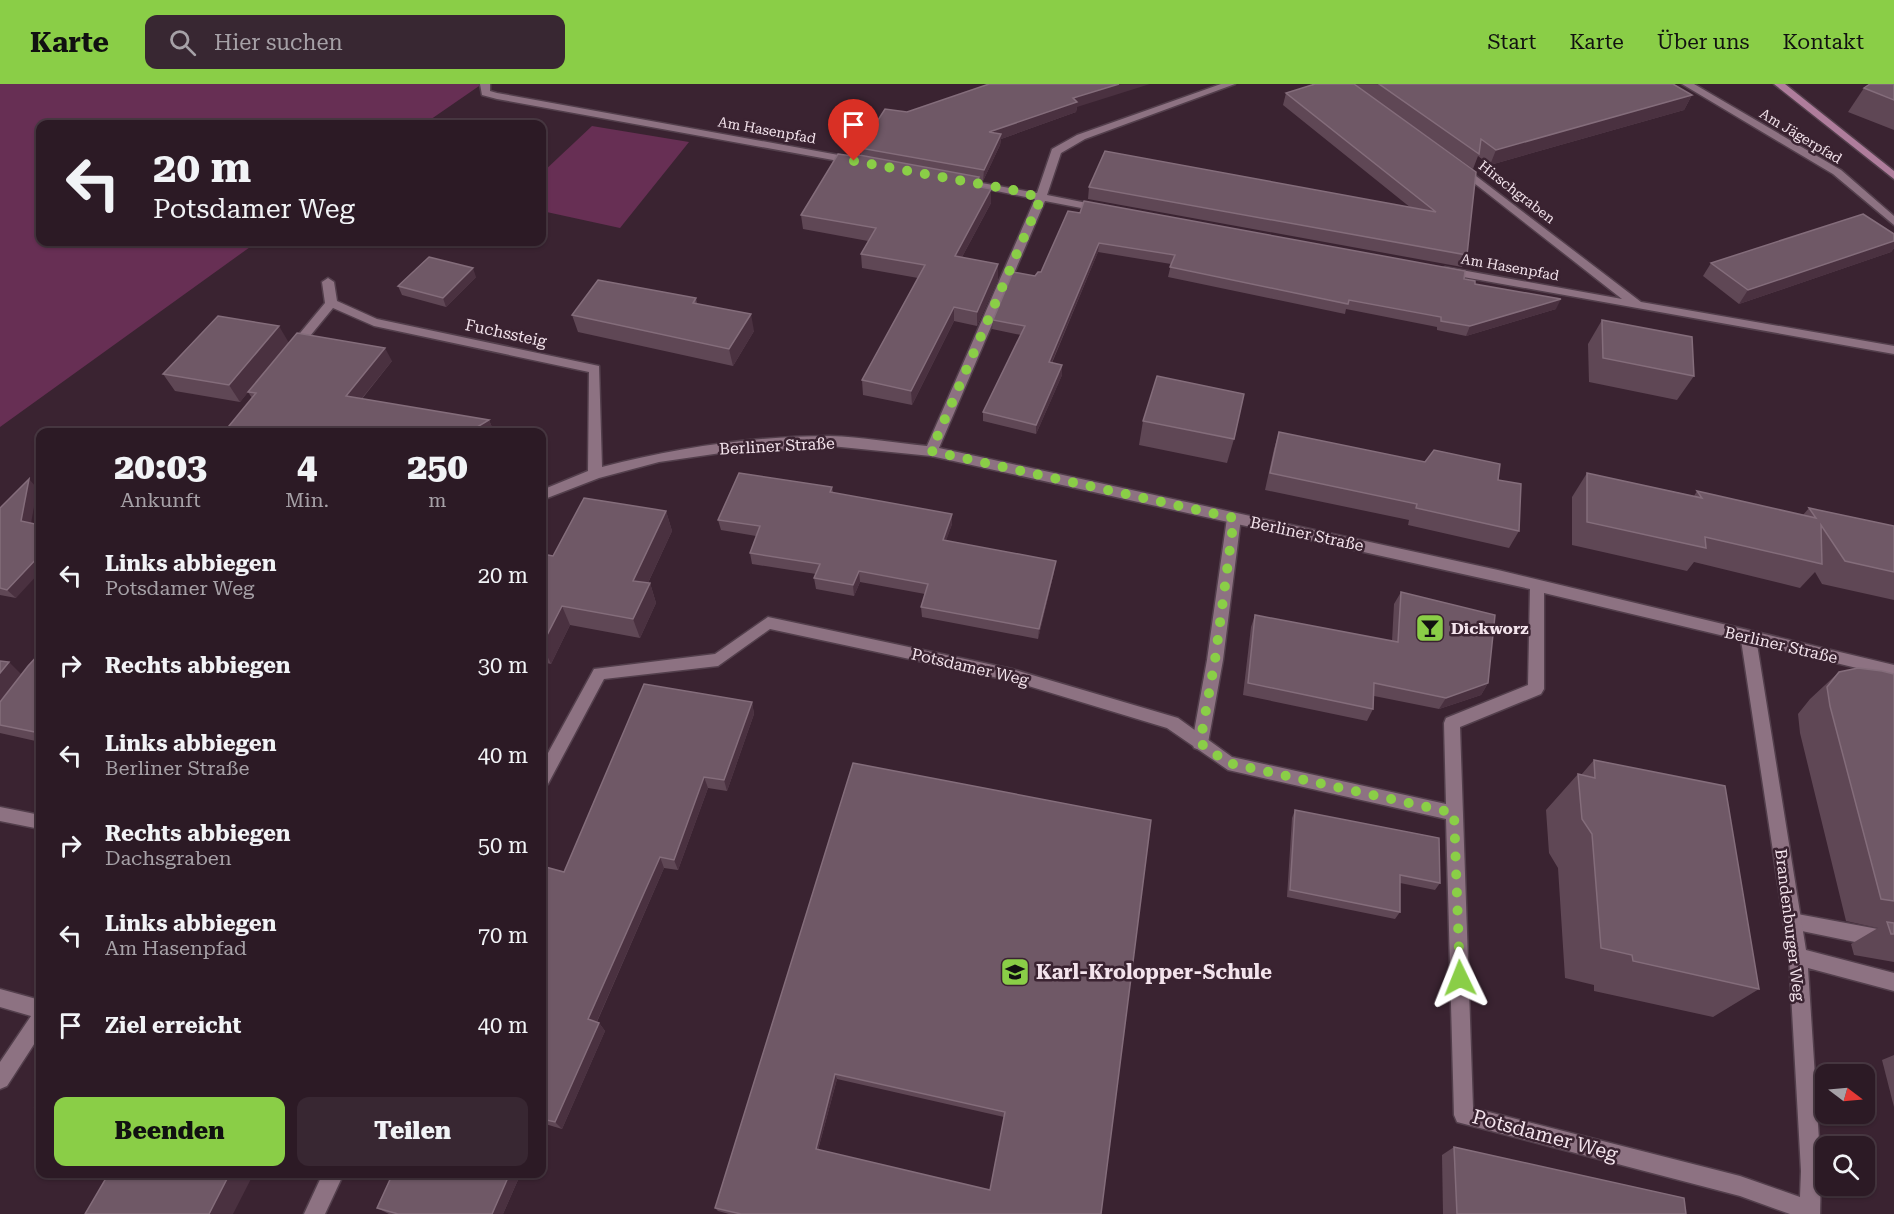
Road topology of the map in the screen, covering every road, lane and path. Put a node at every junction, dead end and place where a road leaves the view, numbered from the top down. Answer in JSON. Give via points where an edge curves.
{"nodes":[{"id":1,"x":1230,"y":84,"type":"edge"},
{"id":2,"x":1687,"y":84,"type":"edge"},
{"id":3,"x":1777,"y":84,"type":"edge"},
{"id":4,"x":485,"y":88,"type":"edge"},
{"id":5,"x":1451,"y":160,"type":"edge"},
{"id":6,"x":872,"y":165,"type":"edge"},
{"id":7,"x":1894,"y":176,"type":"edge"},
{"id":8,"x":942,"y":177,"type":"edge"},
{"id":9,"x":1041,"y":198,"type":"junction"},
{"id":10,"x":1110,"y":210,"type":"edge"},
{"id":11,"x":1894,"y":222,"type":"edge"},
{"id":12,"x":1434,"y":269,"type":"edge"},
{"id":13,"x":328,"y":282,"type":"dead end"},
{"id":14,"x":331,"y":303,"type":"junction"},
{"id":15,"x":1640,"y":306,"type":"junction"},
{"id":16,"x":1894,"y":350,"type":"edge"},
{"id":17,"x":285,"y":358,"type":"edge"},
{"id":18,"x":931,"y":451,"type":"junction"},
{"id":19,"x":595,"y":474,"type":"junction"},
{"id":20,"x":546,"y":493,"type":"edge"},
{"id":21,"x":1234,"y":518,"type":"junction"},
{"id":22,"x":1537,"y":586,"type":"junction"},
{"id":23,"x":1748,"y":638,"type":"junction"},
{"id":24,"x":1894,"y":671,"type":"edge"},
{"id":25,"x":1200,"y":743,"type":"junction"},
{"id":26,"x":546,"y":772,"type":"edge"},
{"id":27,"x":1454,"y":813,"type":"junction"},
{"id":28,"x":0,"y":814,"type":"edge"},
{"id":29,"x":36,"y":821,"type":"edge"},
{"id":30,"x":1792,"y":921,"type":"junction"},
{"id":31,"x":1894,"y":941,"type":"edge"},
{"id":32,"x":1798,"y":957,"type":"junction"},
{"id":33,"x":1894,"y":982,"type":"edge"},
{"id":34,"x":0,"y":998,"type":"edge"},
{"id":35,"x":36,"y":1008,"type":"edge"},
{"id":36,"x":36,"y":1025,"type":"edge"},
{"id":37,"x":0,"y":1079,"type":"edge"},
{"id":38,"x":332,"y":1178,"type":"edge"},
{"id":39,"x":1810,"y":1212,"type":"edge"},
{"id":40,"x":314,"y":1214,"type":"edge"}],
"edges":[{"from":1,"to":9,"type":"street","via":[[1069,142],[1056,151]]},
{"from":2,"to":11,"type":"street","name":"Am Jägerpfad","via":[[1837,172]]},
{"from":3,"to":7,"type":"main road"},
{"from":4,"to":6,"type":"street","name":"Am Hasenpfad"},
{"from":5,"to":15,"type":"street","name":"Hirschgraben"},
{"from":8,"to":9,"type":"street"},
{"from":9,"to":10,"type":"street"},
{"from":9,"to":18,"type":"street"},
{"from":12,"to":15,"type":"street","name":"Am Hasenpfad"},
{"from":13,"to":14,"type":"street"},
{"from":14,"to":17,"type":"street"},
{"from":14,"to":19,"type":"street","name":"Fuchssteig","via":[[374,322],[595,369]]},
{"from":15,"to":16,"type":"street","name":"Am Hasenpfad"},
{"from":18,"to":19,"type":"street","name":"Berliner Straße","via":[[831,441],[721,448],[659,457]]},
{"from":18,"to":21,"type":"street","name":"Berliner Straße"},
{"from":19,"to":20,"type":"street","name":"Berliner Straße"},
{"from":21,"to":22,"type":"street","name":"Berliner Straße"},
{"from":21,"to":25,"type":"street"},
{"from":22,"to":23,"type":"street","name":"Berliner Straße"},
{"from":22,"to":27,"type":"street","name":"Potsdamer Weg","via":[[1536,689],[1452,723]]},
{"from":23,"to":24,"type":"street","name":"Berliner Straße"},
{"from":23,"to":30,"type":"street","name":"Brandenburger Weg"},
{"from":25,"to":26,"type":"street","name":"Potsdamer Weg","via":[[1172,723],[1012,675],[768,623],[718,660],[599,673]]},
{"from":25,"to":27,"type":"street","name":"Potsdamer Weg","via":[[1228,763]]},
{"from":27,"to":39,"type":"street","name":"Potsdamer Weg","via":[[1464,1115],[1740,1186]]},
{"from":28,"to":29,"type":"street"},
{"from":30,"to":31,"type":"street"},
{"from":30,"to":32,"type":"street","name":"Brandenburger Weg"},
{"from":32,"to":33,"type":"street"},
{"from":32,"to":39,"type":"street","name":"Brandenburger Weg"},
{"from":34,"to":35,"type":"street"},
{"from":36,"to":37,"type":"street"},
{"from":38,"to":40,"type":"street"}]}
